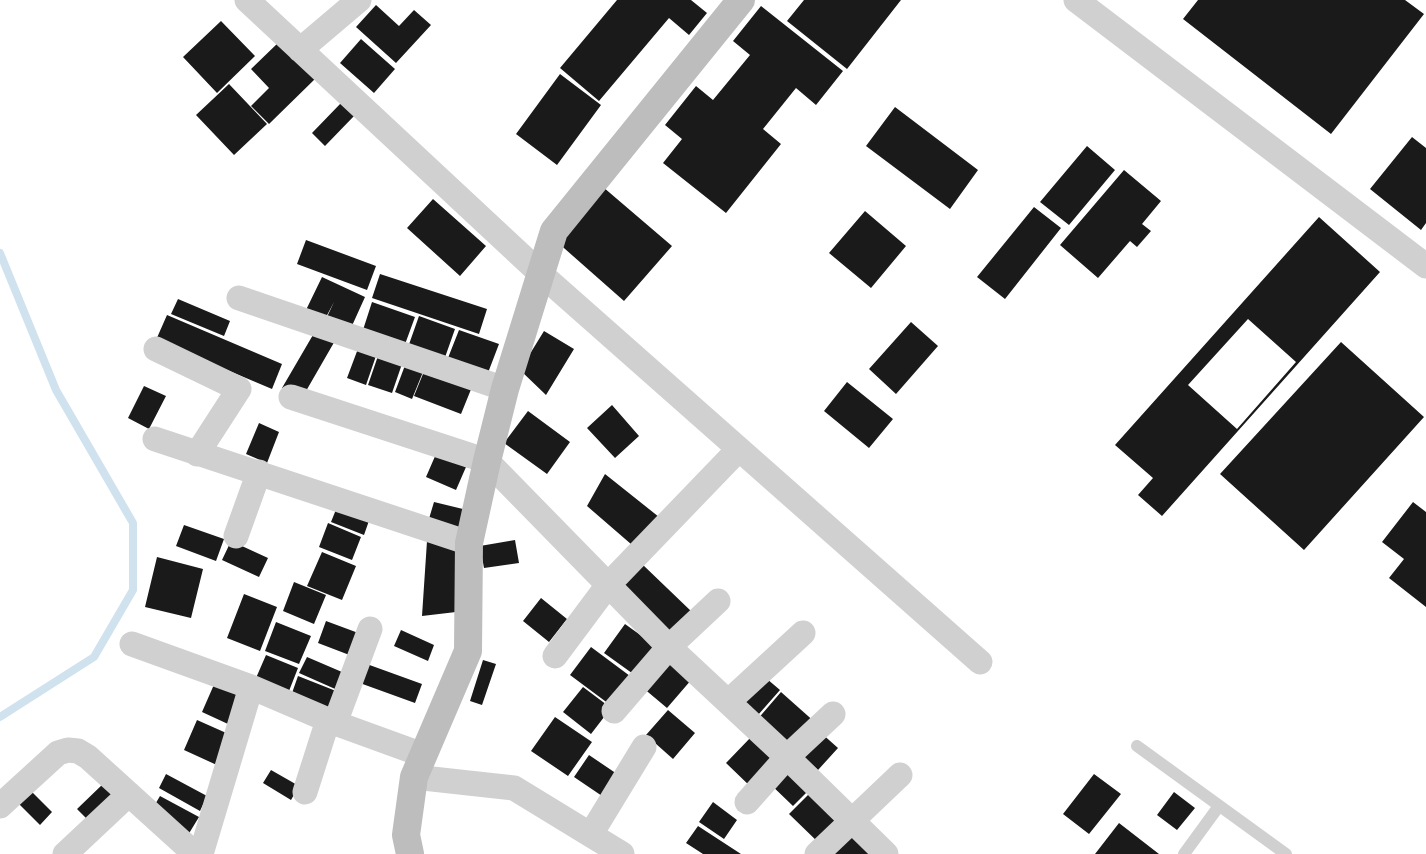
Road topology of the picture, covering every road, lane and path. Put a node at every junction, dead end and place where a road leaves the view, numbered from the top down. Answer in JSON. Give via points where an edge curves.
{"nodes":[{"id":1,"x":247,"y":0,"type":"edge"},
{"id":2,"x":360,"y":0,"type":"edge"},
{"id":3,"x":741,"y":0,"type":"edge"},
{"id":4,"x":1076,"y":0,"type":"edge"},
{"id":5,"x":300,"y":50,"type":"junction"},
{"id":6,"x":1426,"y":266,"type":"edge"},
{"id":7,"x":541,"y":274,"type":"junction"},
{"id":8,"x":239,"y":298,"type":"dead end"},
{"id":9,"x":156,"y":349,"type":"dead end"},
{"id":10,"x":505,"y":389,"type":"junction"},
{"id":11,"x":290,"y":397,"type":"dead end"},
{"id":12,"x":155,"y":439,"type":"dead end"},
{"id":13,"x":739,"y":449,"type":"junction"},
{"id":14,"x":197,"y":454,"type":"junction"},
{"id":15,"x":487,"y":461,"type":"junction"},
{"id":16,"x":259,"y":472,"type":"junction"},
{"id":17,"x":236,"y":536,"type":"dead end"},
{"id":18,"x":469,"y":543,"type":"junction"},
{"id":19,"x":608,"y":586,"type":"junction"},
{"id":20,"x":718,"y":601,"type":"dead end"},
{"id":21,"x":370,"y":630,"type":"dead end"},
{"id":22,"x":803,"y":633,"type":"dead end"},
{"id":23,"x":132,"y":644,"type":"dead end"},
{"id":24,"x":669,"y":647,"type":"junction"},
{"id":25,"x":555,"y":656,"type":"dead end"},
{"id":26,"x":980,"y":662,"type":"dead end"},
{"id":27,"x":251,"y":687,"type":"junction"},
{"id":28,"x":728,"y":702,"type":"junction"},
{"id":29,"x":614,"y":711,"type":"dead end"},
{"id":30,"x":833,"y":714,"type":"dead end"},
{"id":31,"x":332,"y":721,"type":"junction"},
{"id":32,"x":1137,"y":746,"type":"dead end"},
{"id":33,"x":644,"y":747,"type":"dead end"},
{"id":34,"x":787,"y":757,"type":"junction"},
{"id":35,"x":419,"y":766,"type":"junction"},
{"id":36,"x":900,"y":776,"type":"dead end"},
{"id":37,"x":305,"y":792,"type":"dead end"},
{"id":38,"x":129,"y":794,"type":"junction"},
{"id":39,"x":747,"y":802,"type":"dead end"},
{"id":40,"x":0,"y":806,"type":"edge"},
{"id":41,"x":1219,"y":806,"type":"junction"},
{"id":42,"x":852,"y":821,"type":"junction"},
{"id":43,"x":591,"y":834,"type":"junction"},
{"id":44,"x":189,"y":852,"type":"edge"},
{"id":45,"x":65,"y":854,"type":"edge"},
{"id":46,"x":410,"y":854,"type":"edge"},
{"id":47,"x":622,"y":854,"type":"edge"},
{"id":48,"x":817,"y":854,"type":"edge"},
{"id":49,"x":886,"y":854,"type":"edge"},
{"id":50,"x":1184,"y":854,"type":"edge"},
{"id":51,"x":1286,"y":854,"type":"edge"}],
"edges":[{"from":1,"to":5,"type":"street"},
{"from":2,"to":5,"type":"street"},
{"from":3,"to":7,"type":"street","via":[[554,231]]},
{"from":4,"to":6,"type":"street"},
{"from":5,"to":7,"type":"street"},
{"from":7,"to":10,"type":"street"},
{"from":7,"to":13,"type":"street"},
{"from":8,"to":10,"type":"street"},
{"from":9,"to":14,"type":"street","via":[[239,389]]},
{"from":10,"to":15,"type":"street"},
{"from":11,"to":15,"type":"street"},
{"from":12,"to":14,"type":"street"},
{"from":13,"to":19,"type":"street"},
{"from":13,"to":26,"type":"street"},
{"from":14,"to":16,"type":"street"},
{"from":15,"to":18,"type":"street"},
{"from":15,"to":19,"type":"street"},
{"from":16,"to":17,"type":"street"},
{"from":16,"to":18,"type":"street"},
{"from":18,"to":35,"type":"street","via":[[468,651]]},
{"from":19,"to":24,"type":"street"},
{"from":19,"to":25,"type":"street"},
{"from":20,"to":24,"type":"street"},
{"from":21,"to":31,"type":"street"},
{"from":22,"to":28,"type":"street"},
{"from":23,"to":27,"type":"street"},
{"from":24,"to":28,"type":"street"},
{"from":24,"to":29,"type":"street"},
{"from":27,"to":31,"type":"street"},
{"from":27,"to":44,"type":"street"},
{"from":28,"to":34,"type":"street"},
{"from":30,"to":34,"type":"street"},
{"from":31,"to":35,"type":"street"},
{"from":31,"to":37,"type":"street"},
{"from":32,"to":41,"type":"lane"},
{"from":33,"to":43,"type":"street"},
{"from":34,"to":39,"type":"street"},
{"from":34,"to":42,"type":"street"},
{"from":35,"to":43,"type":"street","via":[[514,788]]},
{"from":35,"to":46,"type":"street","via":[[406,835]]},
{"from":36,"to":42,"type":"street"},
{"from":38,"to":40,"type":"street","via":[[88,756],[68,750],[58,753]]},
{"from":38,"to":44,"type":"street"},
{"from":38,"to":45,"type":"street"},
{"from":41,"to":50,"type":"lane"},
{"from":41,"to":51,"type":"lane"},
{"from":42,"to":48,"type":"street"},
{"from":42,"to":49,"type":"street"},
{"from":43,"to":47,"type":"street"}]}
